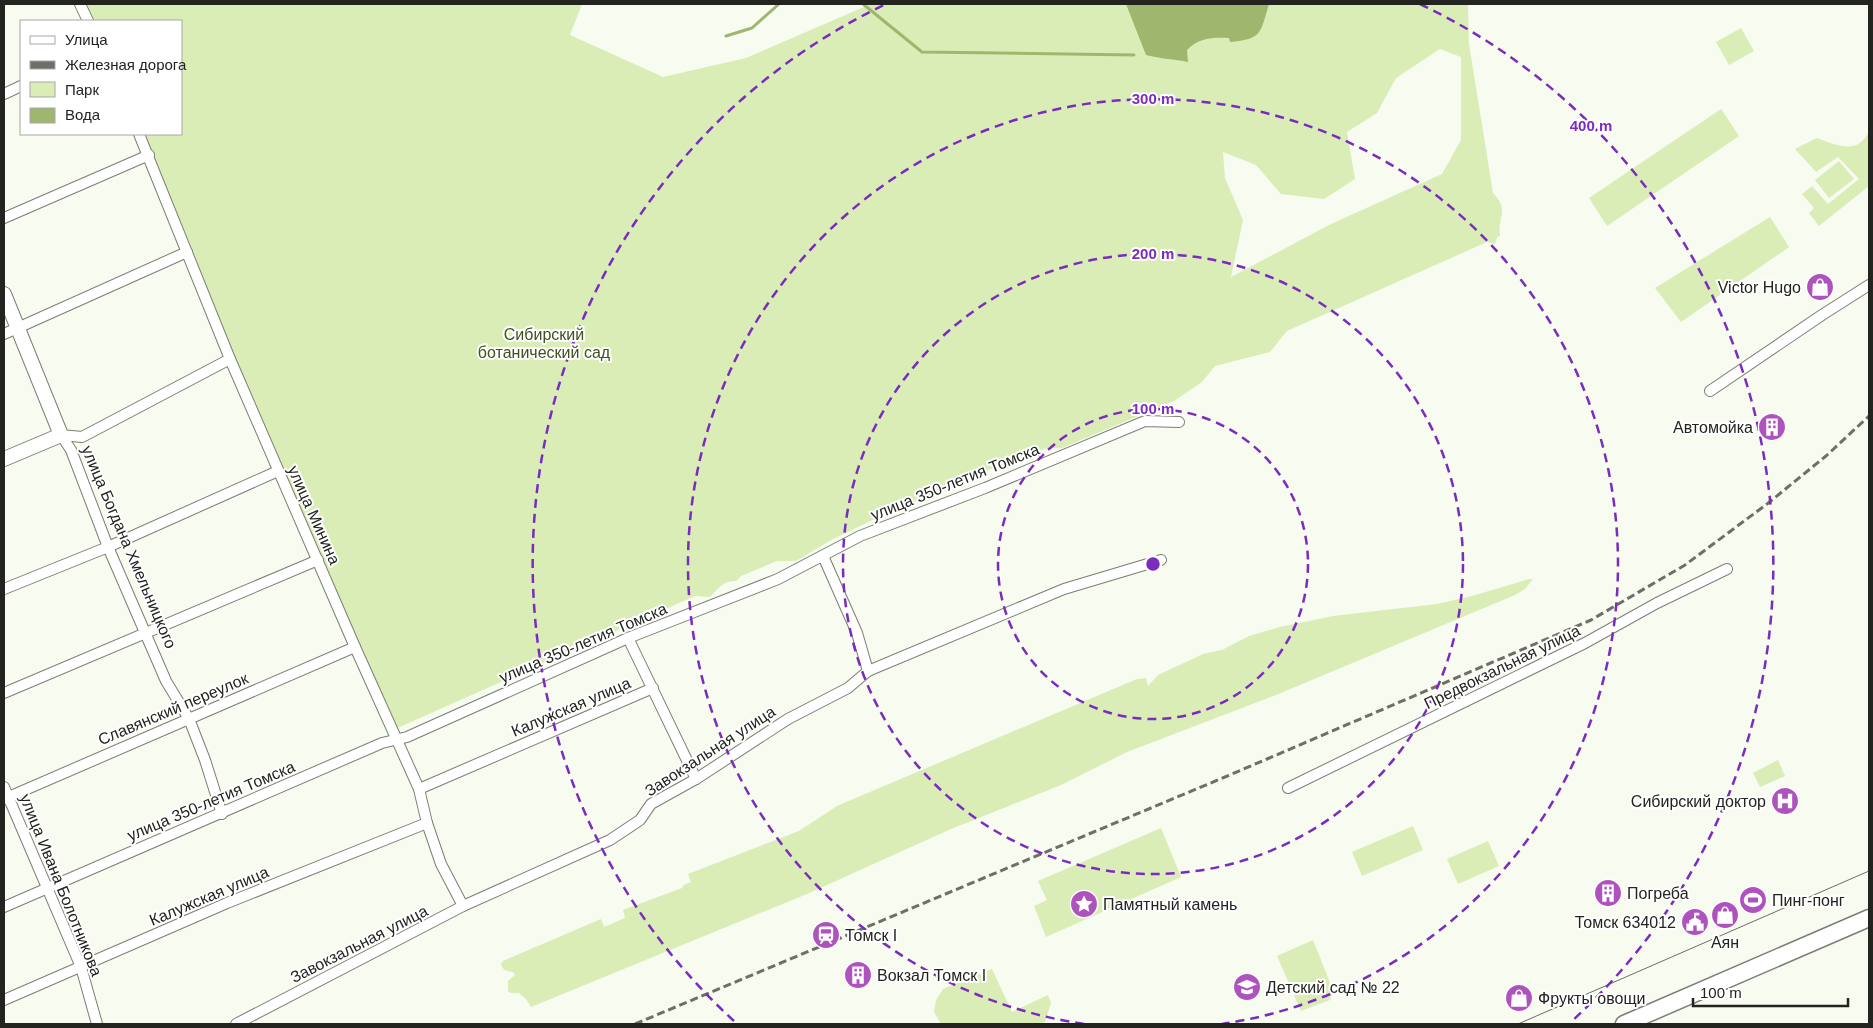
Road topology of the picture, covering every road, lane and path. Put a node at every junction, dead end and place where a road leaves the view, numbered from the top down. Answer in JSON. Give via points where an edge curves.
{"nodes":[{"id":1,"x":80,"y":4,"type":"edge"},
{"id":2,"x":88,"y":20,"type":"edge"},
{"id":3,"x":20,"y":86,"type":"edge"},
{"id":4,"x":4,"y":94,"type":"edge"},
{"id":5,"x":139,"y":135,"type":"edge"},
{"id":6,"x":149,"y":155,"type":"junction"},
{"id":7,"x":4,"y":218,"type":"edge"},
{"id":8,"x":187,"y":252,"type":"junction"},
{"id":9,"x":1869,"y":285,"type":"edge"},
{"id":10,"x":4,"y":294,"type":"edge"},
{"id":11,"x":19,"y":328,"type":"junction"},
{"id":12,"x":4,"y":334,"type":"edge"},
{"id":13,"x":230,"y":360,"type":"junction"},
{"id":14,"x":1710,"y":391,"type":"dead end"},
{"id":15,"x":1178,"y":422,"type":"dead end"},
{"id":16,"x":61,"y":435,"type":"junction"},
{"id":17,"x":4,"y":460,"type":"edge"},
{"id":18,"x":278,"y":471,"type":"junction"},
{"id":19,"x":108,"y":546,"type":"junction"},
{"id":20,"x":823,"y":556,"type":"junction"},
{"id":21,"x":318,"y":560,"type":"junction"},
{"id":22,"x":1161,"y":560,"type":"dead end"},
{"id":23,"x":1727,"y":570,"type":"dead end"},
{"id":24,"x":4,"y":589,"type":"edge"},
{"id":25,"x":146,"y":633,"type":"junction"},
{"id":26,"x":628,"y":638,"type":"junction"},
{"id":27,"x":355,"y":647,"type":"junction"},
{"id":28,"x":868,"y":671,"type":"junction"},
{"id":29,"x":653,"y":688,"type":"junction"},
{"id":30,"x":4,"y":693,"type":"edge"},
{"id":31,"x":188,"y":719,"type":"junction"},
{"id":32,"x":396,"y":740,"type":"junction"},
{"id":33,"x":696,"y":779,"type":"junction"},
{"id":34,"x":1288,"y":788,"type":"dead end"},
{"id":35,"x":419,"y":790,"type":"junction"},
{"id":36,"x":5,"y":794,"type":"edge"},
{"id":37,"x":222,"y":814,"type":"junction"},
{"id":38,"x":427,"y":823,"type":"junction"},
{"id":39,"x":48,"y":887,"type":"junction"},
{"id":40,"x":463,"y":906,"type":"junction"},
{"id":41,"x":4,"y":907,"type":"edge"},
{"id":42,"x":1869,"y":918,"type":"edge"},
{"id":43,"x":81,"y":967,"type":"junction"},
{"id":44,"x":4,"y":1000,"type":"edge"},
{"id":45,"x":97,"y":1024,"type":"edge"},
{"id":46,"x":236,"y":1024,"type":"edge"},
{"id":47,"x":1624,"y":1024,"type":"edge"}],
"edges":[{"from":1,"to":2,"type":"street"},
{"from":3,"to":4,"type":"street"},
{"from":5,"to":6,"type":"street","name":"улица Минина"},
{"from":6,"to":7,"type":"street"},
{"from":6,"to":8,"type":"street","name":"улица Минина"},
{"from":8,"to":11,"type":"street"},
{"from":8,"to":13,"type":"street","name":"улица Минина"},
{"from":9,"to":14,"type":"street"},
{"from":10,"to":11,"type":"street","name":"улица Богдана Хмельницкого"},
{"from":11,"to":12,"type":"street"},
{"from":11,"to":16,"type":"street","name":"улица Богдана Хмельницкого"},
{"from":13,"to":16,"type":"street","via":[[82,437]]},
{"from":13,"to":18,"type":"street","name":"улица Минина"},
{"from":15,"to":20,"type":"street","name":"улица 350-летия Томска","via":[[1145,421],[860,536]]},
{"from":16,"to":17,"type":"street"},
{"from":16,"to":19,"type":"street","name":"улица Богдана Хмельницкого","via":[[71,450]]},
{"from":18,"to":19,"type":"street"},
{"from":18,"to":21,"type":"street","name":"улица Минина"},
{"from":19,"to":24,"type":"street"},
{"from":19,"to":25,"type":"street","name":"улица Богдана Хмельницкого"},
{"from":20,"to":26,"type":"street","name":"улица 350-летия Томска","via":[[778,579]]},
{"from":20,"to":28,"type":"street","via":[[857,632]]},
{"from":21,"to":25,"type":"street"},
{"from":21,"to":27,"type":"street","name":"улица Минина"},
{"from":22,"to":28,"type":"street","name":"Завокзальная улица","via":[[1064,589]]},
{"from":23,"to":34,"type":"street","name":"Предвокзальная улица"},
{"from":25,"to":30,"type":"street"},
{"from":25,"to":31,"type":"street","name":"улица Богдана Хмельницкого","via":[[166,681]]},
{"from":26,"to":29,"type":"street","name":"Калужская улица"},
{"from":26,"to":32,"type":"street","name":"улица 350-летия Томска"},
{"from":27,"to":31,"type":"street","name":"Славянский переулок"},
{"from":27,"to":32,"type":"street","name":"улица Минина"},
{"from":28,"to":33,"type":"street","name":"Завокзальная улица","via":[[848,688],[788,718]]},
{"from":29,"to":33,"type":"street","name":"Калужская улица"},
{"from":29,"to":35,"type":"street","name":"Калужская улица"},
{"from":31,"to":36,"type":"street","name":"Славянский переулок"},
{"from":31,"to":37,"type":"street","name":"улица Богдана Хмельницкого"},
{"from":32,"to":35,"type":"street","name":"улица Минина"},
{"from":32,"to":37,"type":"street","name":"улица 350-летия Томска","via":[[382,743]]},
{"from":33,"to":40,"type":"street","name":"Завокзальная улица","via":[[651,804],[640,820],[610,840]]},
{"from":35,"to":38,"type":"street","name":"улица Минина"},
{"from":36,"to":39,"type":"street","name":"улица Ивана Болотникова"},
{"from":37,"to":39,"type":"street","name":"улица 350-летия Томска"},
{"from":38,"to":40,"type":"street","name":"улица Минина","via":[[441,864]]},
{"from":38,"to":43,"type":"street","name":"Калужская улица","via":[[227,903]]},
{"from":39,"to":41,"type":"street","name":"улица 350-летия Томска"},
{"from":39,"to":43,"type":"street","name":"улица Ивана Болотникова"},
{"from":40,"to":46,"type":"street","name":"Завокзальная улица"},
{"from":42,"to":47,"type":"main road"},
{"from":43,"to":44,"type":"street","name":"Калужская улица"},
{"from":43,"to":45,"type":"street","name":"улица Ивана Болотникова"}]}
